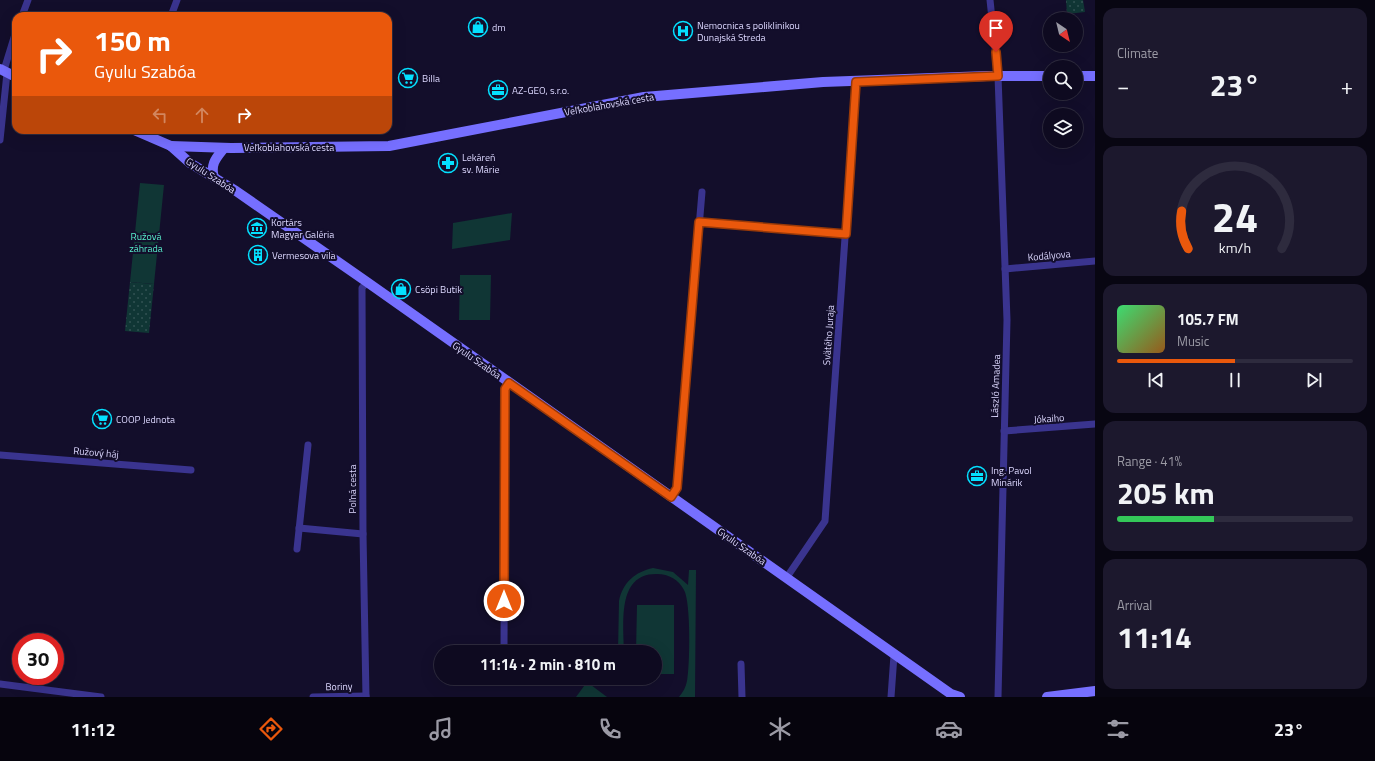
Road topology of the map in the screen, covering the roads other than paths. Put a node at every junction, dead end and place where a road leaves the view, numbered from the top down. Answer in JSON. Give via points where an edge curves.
{"nodes":[{"id":1,"x":28,"y":0,"type":"edge"},
{"id":2,"x":177,"y":0,"type":"edge"},
{"id":3,"x":990,"y":0,"type":"edge"},
{"id":4,"x":24,"y":12,"type":"edge"},
{"id":5,"x":172,"y":12,"type":"edge"},
{"id":6,"x":12,"y":46,"type":"edge"},
{"id":7,"x":5,"y":71,"type":"edge"},
{"id":8,"x":998,"y":76,"type":"junction"},
{"id":9,"x":1043,"y":76,"type":"edge"},
{"id":10,"x":1083,"y":76,"type":"edge"},
{"id":11,"x":1095,"y":76,"type":"edge"},
{"id":12,"x":856,"y":82,"type":"junction"},
{"id":13,"x":143,"y":134,"type":"edge"},
{"id":14,"x":0,"y":140,"type":"edge"},
{"id":15,"x":171,"y":146,"type":"junction"},
{"id":16,"x":224,"y":148,"type":"junction"},
{"id":17,"x":214,"y":178,"type":"junction"},
{"id":18,"x":702,"y":192,"type":"dead end"},
{"id":19,"x":699,"y":222,"type":"junction"},
{"id":20,"x":846,"y":234,"type":"junction"},
{"id":21,"x":1095,"y":262,"type":"edge"},
{"id":22,"x":1005,"y":269,"type":"junction"},
{"id":23,"x":368,"y":282,"type":"junction"},
{"id":24,"x":509,"y":383,"type":"junction"},
{"id":25,"x":1095,"y":424,"type":"edge"},
{"id":26,"x":1004,"y":431,"type":"junction"},
{"id":27,"x":308,"y":445,"type":"dead end"},
{"id":28,"x":0,"y":455,"type":"edge"},
{"id":29,"x":191,"y":470,"type":"dead end"},
{"id":30,"x":671,"y":497,"type":"junction"},
{"id":31,"x":299,"y":528,"type":"junction"},
{"id":32,"x":363,"y":534,"type":"junction"},
{"id":33,"x":297,"y":549,"type":"dead end"},
{"id":34,"x":787,"y":577,"type":"junction"},
{"id":35,"x":504,"y":645,"type":"edge"},
{"id":36,"x":894,"y":655,"type":"junction"},
{"id":37,"x":741,"y":664,"type":"dead end"},
{"id":38,"x":0,"y":684,"type":"edge"},
{"id":39,"x":1095,"y":691,"type":"edge"},
{"id":40,"x":366,"y":696,"type":"edge"},
{"id":41,"x":101,"y":697,"type":"edge"},
{"id":42,"x":313,"y":697,"type":"edge"},
{"id":43,"x":742,"y":697,"type":"edge"},
{"id":44,"x":891,"y":697,"type":"edge"},
{"id":45,"x":960,"y":697,"type":"edge"},
{"id":46,"x":998,"y":697,"type":"edge"},
{"id":47,"x":1047,"y":697,"type":"edge"}],
"edges":[{"from":1,"to":4,"type":"street"},
{"from":2,"to":5,"type":"street"},
{"from":3,"to":8,"type":"street","name":"László Amadea"},
{"from":6,"to":7,"type":"street"},
{"from":7,"to":14,"type":"street"},
{"from":8,"to":9,"type":"street","name":"Veľkoblahovská cesta"},
{"from":8,"to":12,"type":"street","name":"Veľkoblahovská cesta"},
{"from":8,"to":22,"type":"street","name":"László Amadea"},
{"from":10,"to":11,"type":"street"},
{"from":12,"to":16,"type":"street","name":"Veľkoblahovská cesta","via":[[823,82],[644,97],[388,146]]},
{"from":12,"to":20,"type":"street","name":"Svätého Juraja"},
{"from":13,"to":15,"type":"street"},
{"from":15,"to":16,"type":"street","name":"Veľkoblahovská cesta"},
{"from":15,"to":17,"type":"street","name":"Gyulu Szabóa","via":[[190,163]]},
{"from":16,"to":17,"type":"street","via":[[214,158],[211,169]]},
{"from":17,"to":23,"type":"street","name":"Gyulu Szabóa"},
{"from":18,"to":19,"type":"street"},
{"from":19,"to":20,"type":"street"},
{"from":19,"to":30,"type":"street","via":[[677,488]]},
{"from":20,"to":34,"type":"street","name":"Svätého Juraja","via":[[825,521]]},
{"from":21,"to":22,"type":"street","name":"Kodályova"},
{"from":22,"to":26,"type":"street","name":"László Amadea","via":[[1007,320]]},
{"from":23,"to":24,"type":"street","name":"Gyulu Szabóa"},
{"from":23,"to":32,"type":"street","name":"Poľná cesta","via":[[362,288]]},
{"from":24,"to":30,"type":"street","name":"Gyulu Szabóa"},
{"from":24,"to":35,"type":"street","via":[[505,389]]},
{"from":25,"to":26,"type":"street","name":"Jókaiho"},
{"from":26,"to":46,"type":"street","name":"László Amadea"},
{"from":27,"to":31,"type":"street"},
{"from":28,"to":29,"type":"street","name":"Ružový háj"},
{"from":30,"to":34,"type":"street","name":"Gyulu Szabóa"},
{"from":31,"to":32,"type":"street"},
{"from":31,"to":33,"type":"street"},
{"from":32,"to":40,"type":"street","name":"Poľná cesta"},
{"from":34,"to":36,"type":"street","name":"Gyulu Szabóa"},
{"from":36,"to":44,"type":"street"},
{"from":36,"to":45,"type":"street","name":"Gyulu Szabóa"},
{"from":37,"to":43,"type":"street"},
{"from":38,"to":41,"type":"street"},
{"from":39,"to":47,"type":"street"},
{"from":40,"to":42,"type":"street","name":"Boriny"}]}
